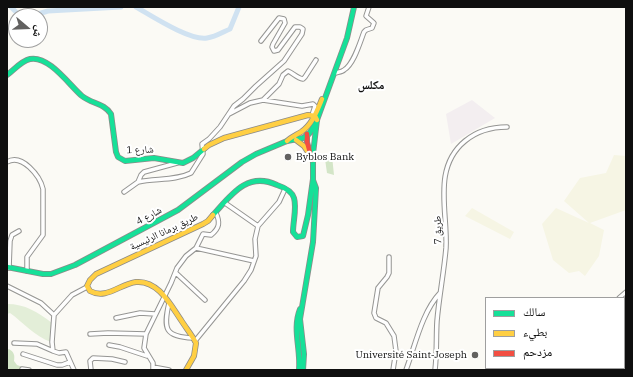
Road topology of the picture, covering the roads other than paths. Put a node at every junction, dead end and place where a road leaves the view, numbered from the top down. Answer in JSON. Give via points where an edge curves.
{"nodes":[{"id":1,"x":354,"y":7,"type":"edge"},
{"id":2,"x":369,"y":7,"type":"edge"},
{"id":3,"x":261,"y":41,"type":"dead end"},
{"id":4,"x":316,"y":60,"type":"dead end"},
{"id":5,"x":335,"y":73,"type":"junction"},
{"id":6,"x":7,"y":75,"type":"edge"},
{"id":7,"x":263,"y":100,"type":"junction"},
{"id":8,"x":229,"y":114,"type":"junction"},
{"id":9,"x":302,"y":117,"type":"junction"},
{"id":10,"x":315,"y":117,"type":"junction"},
{"id":11,"x":309,"y":124,"type":"junction"},
{"id":12,"x":507,"y":127,"type":"dead end"},
{"id":13,"x":306,"y":136,"type":"junction"},
{"id":14,"x":287,"y":140,"type":"junction"},
{"id":15,"x":296,"y":140,"type":"junction"},
{"id":16,"x":203,"y":150,"type":"junction"},
{"id":17,"x":310,"y":155,"type":"junction"},
{"id":18,"x":9,"y":161,"type":"edge"},
{"id":19,"x":178,"y":163,"type":"junction"},
{"id":20,"x":313,"y":164,"type":"junction"},
{"id":21,"x":313,"y":179,"type":"junction"},
{"id":22,"x":138,"y":182,"type":"junction"},
{"id":23,"x":285,"y":189,"type":"junction"},
{"id":24,"x":124,"y":192,"type":"dead end"},
{"id":25,"x":225,"y":203,"type":"junction"},
{"id":26,"x":216,"y":213,"type":"junction"},
{"id":27,"x":258,"y":226,"type":"junction"},
{"id":28,"x":19,"y":231,"type":"dead end"},
{"id":29,"x":7,"y":232,"type":"edge"},
{"id":30,"x":12,"y":235,"type":"junction"},
{"id":31,"x":196,"y":248,"type":"junction"},
{"id":32,"x":389,"y":257,"type":"dead end"},
{"id":33,"x":254,"y":261,"type":"junction"},
{"id":34,"x":8,"y":267,"type":"edge"},
{"id":35,"x":27,"y":271,"type":"junction"},
{"id":36,"x":176,"y":273,"type":"junction"},
{"id":37,"x":7,"y":286,"type":"edge"},
{"id":38,"x":87,"y":287,"type":"junction"},
{"id":39,"x":441,"y":292,"type":"junction"},
{"id":40,"x":164,"y":297,"type":"junction"},
{"id":41,"x":205,"y":300,"type":"dead end"},
{"id":42,"x":169,"y":303,"type":"junction"},
{"id":43,"x":302,"y":306,"type":"junction"},
{"id":44,"x":155,"y":314,"type":"junction"},
{"id":45,"x":54,"y":315,"type":"junction"},
{"id":46,"x":116,"y":318,"type":"dead end"},
{"id":47,"x":90,"y":334,"type":"dead end"},
{"id":48,"x":146,"y":334,"type":"junction"},
{"id":49,"x":194,"y":340,"type":"junction"},
{"id":50,"x":14,"y":343,"type":"dead end"},
{"id":51,"x":109,"y":345,"type":"dead end"},
{"id":52,"x":53,"y":351,"type":"junction"},
{"id":53,"x":23,"y":354,"type":"dead end"},
{"id":54,"x":148,"y":356,"type":"junction"},
{"id":55,"x":70,"y":362,"type":"junction"},
{"id":56,"x":125,"y":362,"type":"dead end"},
{"id":57,"x":22,"y":369,"type":"dead end"},
{"id":58,"x":153,"y":369,"type":"edge"},
{"id":59,"x":30,"y":370,"type":"edge"},
{"id":60,"x":74,"y":370,"type":"edge"},
{"id":61,"x":91,"y":370,"type":"edge"},
{"id":62,"x":169,"y":370,"type":"edge"},
{"id":63,"x":186,"y":370,"type":"edge"},
{"id":64,"x":299,"y":370,"type":"edge"},
{"id":65,"x":303,"y":370,"type":"edge"},
{"id":66,"x":393,"y":370,"type":"edge"},
{"id":67,"x":406,"y":370,"type":"edge"},
{"id":68,"x":435,"y":370,"type":"edge"}],
"edges":[{"from":1,"to":5,"type":"street","via":[[348,38]]},
{"from":2,"to":5,"type":"street","via":[[366,16],[373,22],[372,28],[364,32],[346,69]]},
{"from":3,"to":8,"type":"street","via":[[279,18],[285,23],[272,44],[274,50],[278,50],[295,27],[303,29],[284,61]]},
{"from":4,"to":7,"type":"street","via":[[303,79],[286,72],[279,84]]},
{"from":5,"to":10,"type":"street"},
{"from":6,"to":19,"type":"street","name":"شارع 1","via":[[27,60],[40,61],[54,69],[86,99],[108,109],[118,157],[125,161],[154,158]]},
{"from":7,"to":8,"type":"street","via":[[250,103]]},
{"from":7,"to":10,"type":"street","via":[[302,106],[313,104]]},
{"from":8,"to":16,"type":"street","via":[[220,127],[202,144]]},
{"from":9,"to":10,"type":"street"},
{"from":9,"to":11,"type":"street"},
{"from":9,"to":16,"type":"street","via":[[234,135]]},
{"from":10,"to":11,"type":"street"},
{"from":10,"to":13,"type":"street","via":[[313,129]]},
{"from":10,"to":20,"type":"street"},
{"from":11,"to":13,"type":"street"},
{"from":11,"to":14,"type":"street","via":[[303,131]]},
{"from":12,"to":39,"type":"street","name":"طريق 7","via":[[490,128],[474,134],[457,150],[446,171],[446,246]]},
{"from":13,"to":15,"type":"street"},
{"from":13,"to":17,"type":"street"},
{"from":14,"to":15,"type":"street"},
{"from":14,"to":35,"type":"street","name":"شارع 4","via":[[242,162],[178,210],[75,265],[51,274]]},
{"from":15,"to":17,"type":"street"},
{"from":16,"to":19,"type":"street","via":[[189,160]]},
{"from":16,"to":22,"type":"street","via":[[190,174]]},
{"from":17,"to":20,"type":"street"},
{"from":18,"to":35,"type":"street","via":[[19,160],[31,169],[43,189],[43,235],[27,257]]},
{"from":19,"to":22,"type":"street","via":[[147,171],[140,175]]},
{"from":20,"to":21,"type":"street"},
{"from":21,"to":23,"type":"street","via":[[305,229],[301,237],[295,236],[293,232],[294,200],[292,194]]},
{"from":21,"to":43,"type":"street","via":[[316,188],[313,242]]},
{"from":22,"to":24,"type":"street"},
{"from":23,"to":25,"type":"street","name":"طريق برمانا الرئيسية","via":[[269,180],[254,180],[238,188]]},
{"from":23,"to":27,"type":"street","via":[[279,202]]},
{"from":25,"to":26,"type":"street","name":"طريق برمانا الرئيسية"},
{"from":25,"to":27,"type":"street"},
{"from":26,"to":31,"type":"street","via":[[219,220],[218,228],[212,235],[203,234]]},
{"from":26,"to":38,"type":"street","name":"طريق برمانا الرئيسية","via":[[203,224],[96,274],[87,282]]},
{"from":27,"to":33,"type":"street","via":[[255,234]]},
{"from":28,"to":30,"type":"street"},
{"from":29,"to":30,"type":"street"},
{"from":30,"to":34,"type":"street"},
{"from":31,"to":33,"type":"street"},
{"from":31,"to":36,"type":"street","via":[[186,256]]},
{"from":32,"to":66,"type":"street","via":[[389,273],[378,288],[374,313],[376,318],[386,323],[394,336],[396,345]]},
{"from":33,"to":49,"type":"street","via":[[244,281]]},
{"from":34,"to":35,"type":"street","name":"شارع 4"},
{"from":36,"to":40,"type":"street"},
{"from":36,"to":41,"type":"street"},
{"from":37,"to":45,"type":"street","via":[[41,303]]},
{"from":38,"to":40,"type":"street","via":[[100,294],[139,282],[153,286]]},
{"from":38,"to":45,"type":"street","via":[[72,295]]},
{"from":39,"to":67,"type":"street","via":[[429,309]]},
{"from":39,"to":68,"type":"street","name":"طريق 7"},
{"from":40,"to":42,"type":"street"},
{"from":40,"to":44,"type":"street"},
{"from":42,"to":49,"type":"street"},
{"from":42,"to":49,"type":"street","via":[[166,321],[170,333]]},
{"from":43,"to":64,"type":"street","via":[[296,318]]},
{"from":43,"to":65,"type":"street","via":[[300,326],[304,354]]},
{"from":44,"to":46,"type":"street","via":[[140,313]]},
{"from":44,"to":48,"type":"street"},
{"from":45,"to":52,"type":"street"},
{"from":47,"to":48,"type":"street"},
{"from":48,"to":54,"type":"street","via":[[144,348]]},
{"from":49,"to":63,"type":"street","via":[[195,352]]},
{"from":50,"to":52,"type":"street","via":[[37,344]]},
{"from":51,"to":54,"type":"street"},
{"from":52,"to":55,"type":"street","via":[[66,352]]},
{"from":53,"to":55,"type":"street","via":[[57,366]]},
{"from":54,"to":58,"type":"street","via":[[153,363]]},
{"from":55,"to":60,"type":"street"},
{"from":56,"to":61,"type":"street","via":[[93,358],[90,361]]},
{"from":57,"to":59,"type":"street"},
{"from":58,"to":62,"type":"street"}]}
